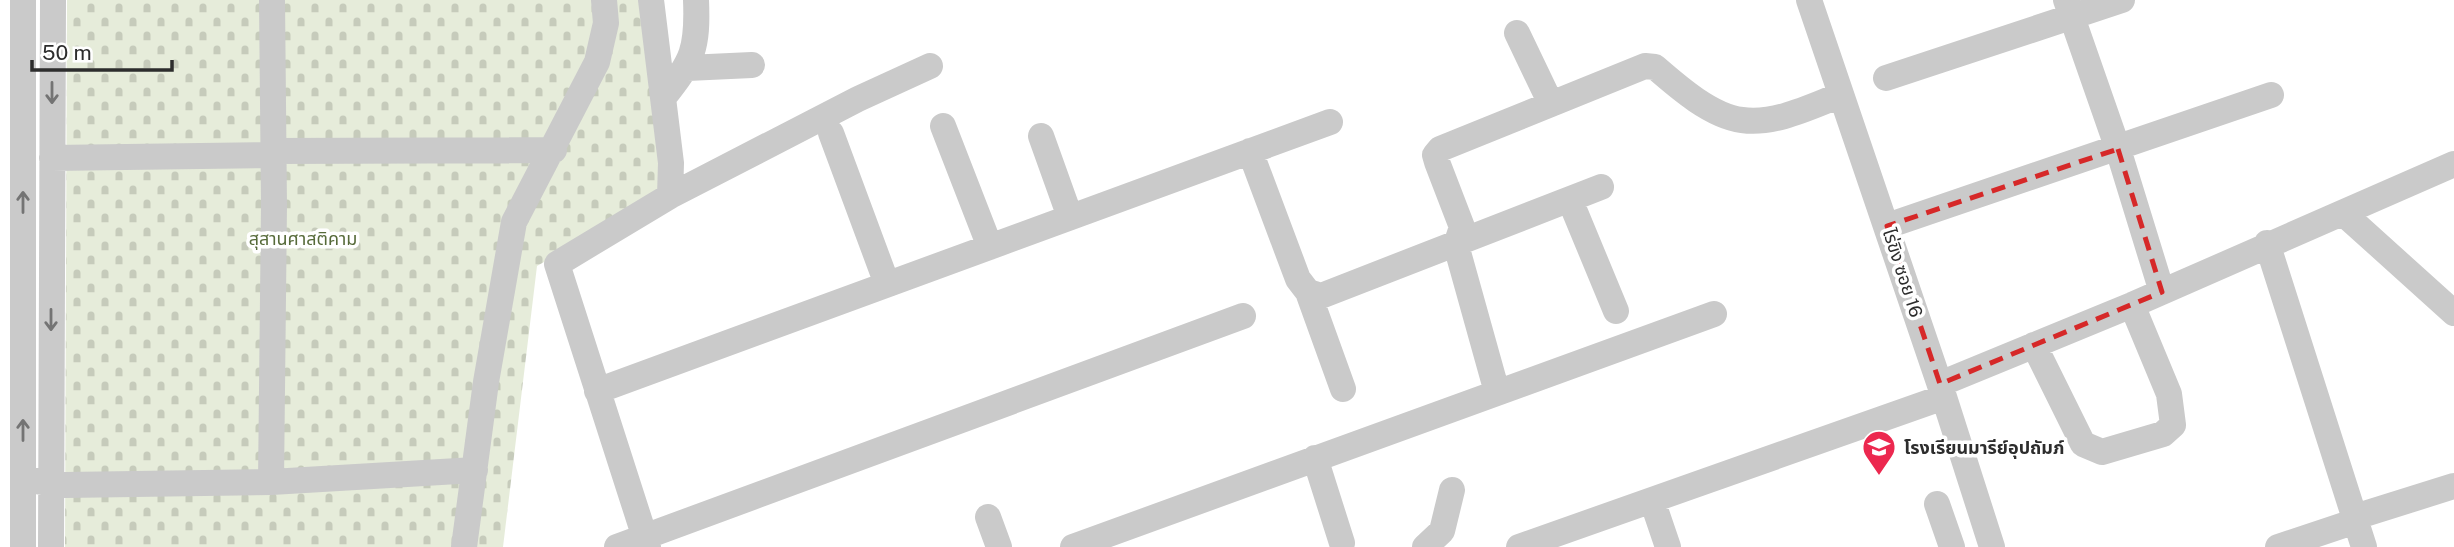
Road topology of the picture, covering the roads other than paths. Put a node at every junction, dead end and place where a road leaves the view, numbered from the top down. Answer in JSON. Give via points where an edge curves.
{"nodes":[{"id":1,"x":23,"y":0,"type":"edge"},
{"id":2,"x":53,"y":0,"type":"edge"},
{"id":3,"x":272,"y":0,"type":"edge"},
{"id":4,"x":604,"y":0,"type":"edge"},
{"id":5,"x":651,"y":0,"type":"edge"},
{"id":6,"x":696,"y":0,"type":"edge"},
{"id":7,"x":1809,"y":0,"type":"edge"},
{"id":8,"x":2122,"y":0,"type":"edge"},
{"id":9,"x":2069,"y":8,"type":"edge"},
{"id":10,"x":1517,"y":33,"type":"dead end"},
{"id":11,"x":752,"y":65,"type":"dead end"},
{"id":12,"x":930,"y":66,"type":"dead end"},
{"id":13,"x":687,"y":68,"type":"junction"},
{"id":14,"x":1886,"y":78,"type":"dead end"},
{"id":15,"x":1841,"y":94,"type":"junction"},
{"id":16,"x":2271,"y":95,"type":"dead end"},
{"id":17,"x":663,"y":98,"type":"junction"},
{"id":18,"x":1551,"y":104,"type":"junction"},
{"id":19,"x":1330,"y":122,"type":"dead end"},
{"id":20,"x":943,"y":126,"type":"dead end"},
{"id":21,"x":831,"y":133,"type":"dead end"},
{"id":22,"x":1041,"y":136,"type":"dead end"},
{"id":23,"x":23,"y":149,"type":"junction"},
{"id":24,"x":2118,"y":149,"type":"junction"},
{"id":25,"x":554,"y":150,"type":"junction"},
{"id":26,"x":1250,"y":151,"type":"junction"},
{"id":27,"x":52,"y":153,"type":"junction"},
{"id":28,"x":272,"y":153,"type":"junction"},
{"id":29,"x":2454,"y":164,"type":"edge"},
{"id":30,"x":1601,"y":187,"type":"dead end"},
{"id":31,"x":670,"y":196,"type":"junction"},
{"id":32,"x":1570,"y":200,"type":"junction"},
{"id":33,"x":2343,"y":213,"type":"junction"},
{"id":34,"x":1070,"y":217,"type":"junction"},
{"id":35,"x":1887,"y":226,"type":"junction"},
{"id":36,"x":2267,"y":243,"type":"junction"},
{"id":37,"x":1455,"y":245,"type":"junction"},
{"id":38,"x":990,"y":247,"type":"junction"},
{"id":39,"x":887,"y":284,"type":"junction"},
{"id":40,"x":1308,"y":292,"type":"junction"},
{"id":41,"x":2162,"y":292,"type":"junction"},
{"id":42,"x":2132,"y":305,"type":"junction"},
{"id":43,"x":1615,"y":311,"type":"dead end"},
{"id":44,"x":2454,"y":313,"type":"edge"},
{"id":45,"x":1714,"y":314,"type":"dead end"},
{"id":46,"x":1243,"y":316,"type":"dead end"},
{"id":47,"x":2034,"y":345,"type":"junction"},
{"id":48,"x":1343,"y":389,"type":"dead end"},
{"id":49,"x":1942,"y":390,"type":"junction"},
{"id":50,"x":597,"y":391,"type":"junction"},
{"id":51,"x":1497,"y":392,"type":"junction"},
{"id":52,"x":1315,"y":458,"type":"junction"},
{"id":53,"x":475,"y":470,"type":"junction"},
{"id":54,"x":23,"y":481,"type":"junction"},
{"id":55,"x":50,"y":481,"type":"junction"},
{"id":56,"x":271,"y":482,"type":"junction"},
{"id":57,"x":2454,"y":486,"type":"edge"},
{"id":58,"x":1452,"y":490,"type":"dead end"},
{"id":59,"x":1652,"y":500,"type":"junction"},
{"id":60,"x":1937,"y":504,"type":"dead end"},
{"id":61,"x":988,"y":517,"type":"dead end"},
{"id":62,"x":2355,"y":519,"type":"junction"},
{"id":63,"x":646,"y":541,"type":"edge"},
{"id":64,"x":1342,"y":543,"type":"dead end"},
{"id":65,"x":23,"y":547,"type":"edge"},
{"id":66,"x":51,"y":547,"type":"edge"},
{"id":67,"x":464,"y":547,"type":"edge"},
{"id":68,"x":617,"y":547,"type":"edge"},
{"id":69,"x":999,"y":547,"type":"edge"},
{"id":70,"x":1073,"y":547,"type":"edge"},
{"id":71,"x":1425,"y":547,"type":"edge"},
{"id":72,"x":1520,"y":547,"type":"edge"},
{"id":73,"x":1668,"y":547,"type":"edge"},
{"id":74,"x":1952,"y":547,"type":"edge"},
{"id":75,"x":1992,"y":547,"type":"edge"},
{"id":76,"x":2278,"y":547,"type":"edge"},
{"id":77,"x":2364,"y":547,"type":"edge"}],
"edges":[{"from":1,"to":23,"type":"street"},
{"from":2,"to":27,"type":"street","one_way":true},
{"from":3,"to":28,"type":"street"},
{"from":4,"to":25,"type":"street","via":[[606,23],[597,62]]},
{"from":5,"to":17,"type":"street"},
{"from":6,"to":13,"type":"street","via":[[695,39]]},
{"from":7,"to":15,"type":"street","name":"ไร่ขิง ซอย 16"},
{"from":8,"to":9,"type":"street"},
{"from":9,"to":14,"type":"street"},
{"from":9,"to":24,"type":"street"},
{"from":10,"to":18,"type":"street"},
{"from":11,"to":13,"type":"street"},
{"from":12,"to":31,"type":"street"},
{"from":13,"to":17,"type":"street"},
{"from":15,"to":18,"type":"street","via":[[1798,112],[1743,121],[1709,107],[1651,66]]},
{"from":15,"to":35,"type":"street","name":"ไร่ขิง ซอย 16"},
{"from":16,"to":24,"type":"street"},
{"from":17,"to":31,"type":"street"},
{"from":18,"to":37,"type":"street","via":[[1435,155],[1462,227]]},
{"from":19,"to":26,"type":"street"},
{"from":20,"to":38,"type":"street"},
{"from":21,"to":39,"type":"street"},
{"from":22,"to":34,"type":"street"},
{"from":23,"to":27,"type":"street"},
{"from":54,"to":23,"type":"street","one_way":true},
{"from":24,"to":35,"type":"street"},
{"from":24,"to":41,"type":"street"},
{"from":25,"to":28,"type":"street"},
{"from":25,"to":53,"type":"street","via":[[514,222]]},
{"from":26,"to":34,"type":"street"},
{"from":26,"to":40,"type":"street","via":[[1298,279]]},
{"from":27,"to":28,"type":"street"},
{"from":27,"to":55,"type":"street","one_way":true},
{"from":28,"to":56,"type":"street"},
{"from":29,"to":33,"type":"street"},
{"from":30,"to":32,"type":"street"},
{"from":31,"to":50,"type":"street","via":[[557,264]]},
{"from":32,"to":37,"type":"street"},
{"from":32,"to":43,"type":"street"},
{"from":33,"to":36,"type":"street"},
{"from":33,"to":44,"type":"street"},
{"from":34,"to":38,"type":"street"},
{"from":35,"to":49,"type":"street","name":"ไร่ขิง ซอย 16"},
{"from":36,"to":41,"type":"street"},
{"from":36,"to":62,"type":"street"},
{"from":37,"to":40,"type":"street","via":[[1321,296]]},
{"from":37,"to":51,"type":"street"},
{"from":38,"to":39,"type":"street"},
{"from":39,"to":50,"type":"street"},
{"from":40,"to":48,"type":"street"},
{"from":41,"to":42,"type":"street"},
{"from":42,"to":47,"type":"street"},
{"from":42,"to":47,"type":"street","via":[[2169,394],[2173,425],[2162,433],[2102,452],[2083,444]]},
{"from":45,"to":51,"type":"street"},
{"from":46,"to":63,"type":"street"},
{"from":47,"to":49,"type":"street"},
{"from":49,"to":59,"type":"street"},
{"from":49,"to":75,"type":"street","name":"ไร่ขิง ซอย 16"},
{"from":50,"to":63,"type":"street"},
{"from":51,"to":52,"type":"street"},
{"from":52,"to":64,"type":"street"},
{"from":52,"to":70,"type":"street"},
{"from":53,"to":56,"type":"street"},
{"from":53,"to":67,"type":"street"},
{"from":54,"to":55,"type":"street"},
{"from":54,"to":65,"type":"street"},
{"from":55,"to":56,"type":"street","via":[[65,485]]},
{"from":55,"to":66,"type":"street"},
{"from":57,"to":62,"type":"street"},
{"from":58,"to":71,"type":"street","via":[[1442,531]]},
{"from":59,"to":72,"type":"street"},
{"from":59,"to":73,"type":"street"},
{"from":60,"to":74,"type":"street"},
{"from":61,"to":69,"type":"street"},
{"from":62,"to":76,"type":"street"},
{"from":62,"to":77,"type":"street"},
{"from":63,"to":68,"type":"street"}]}
